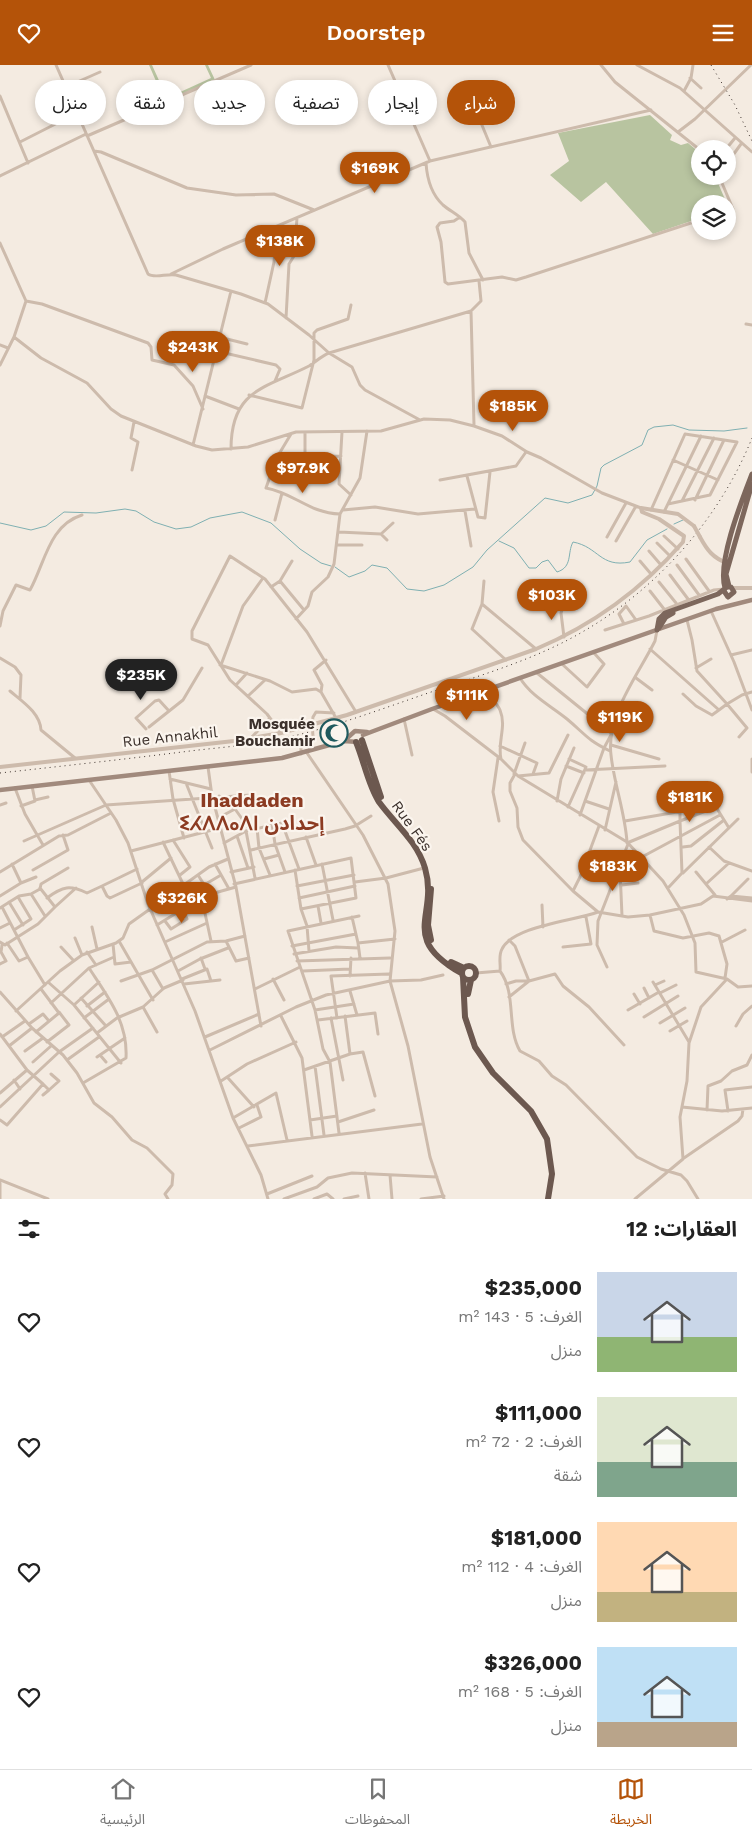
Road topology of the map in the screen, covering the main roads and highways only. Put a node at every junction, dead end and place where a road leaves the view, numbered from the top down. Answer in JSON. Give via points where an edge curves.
{"nodes":[{"id":1,"x":752,"y":473,"type":"edge"},
{"id":2,"x":752,"y":484,"type":"edge"},
{"id":3,"x":726,"y":563,"type":"junction"},
{"id":4,"x":752,"y":599,"type":"edge"},
{"id":5,"x":657,"y":631,"type":"junction"},
{"id":6,"x":357,"y":737,"type":"junction"},
{"id":7,"x":0,"y":790,"type":"edge"},
{"id":8,"x":463,"y":973,"type":"junction"},
{"id":9,"x":471,"y":980,"type":"junction"},
{"id":10,"x":548,"y":1199,"type":"edge"},
{"id":11,"x":552,"y":1199,"type":"edge"}],
"edges":[{"from":1,"to":3,"type":"main road"},
{"from":2,"to":3,"type":"main road"},
{"from":3,"to":5,"type":"main road","via":[[728,590],[665,613],[659,619]]},
{"from":4,"to":5,"type":"main road"},
{"from":5,"to":6,"type":"main road"},
{"from":6,"to":7,"type":"main road","via":[[301,754]]},
{"from":6,"to":8,"type":"highway","name":"Rue Fés","via":[[382,800],[428,863],[431,897],[429,936],[437,950]]},
{"from":6,"to":8,"type":"highway","name":"Rue Fés","via":[[379,802],[420,854],[425,868],[426,939],[439,957]]},
{"from":8,"to":9,"type":"highway"},
{"from":8,"to":9,"type":"highway","via":[[470,966],[476,973]]},
{"from":8,"to":10,"type":"highway","via":[[465,1017],[475,1047],[489,1068],[531,1111],[547,1139],[552,1166]]},
{"from":9,"to":11,"type":"highway","via":[[468,1004],[476,1040],[492,1066],[537,1112],[552,1141],[556,1173]]}]}
